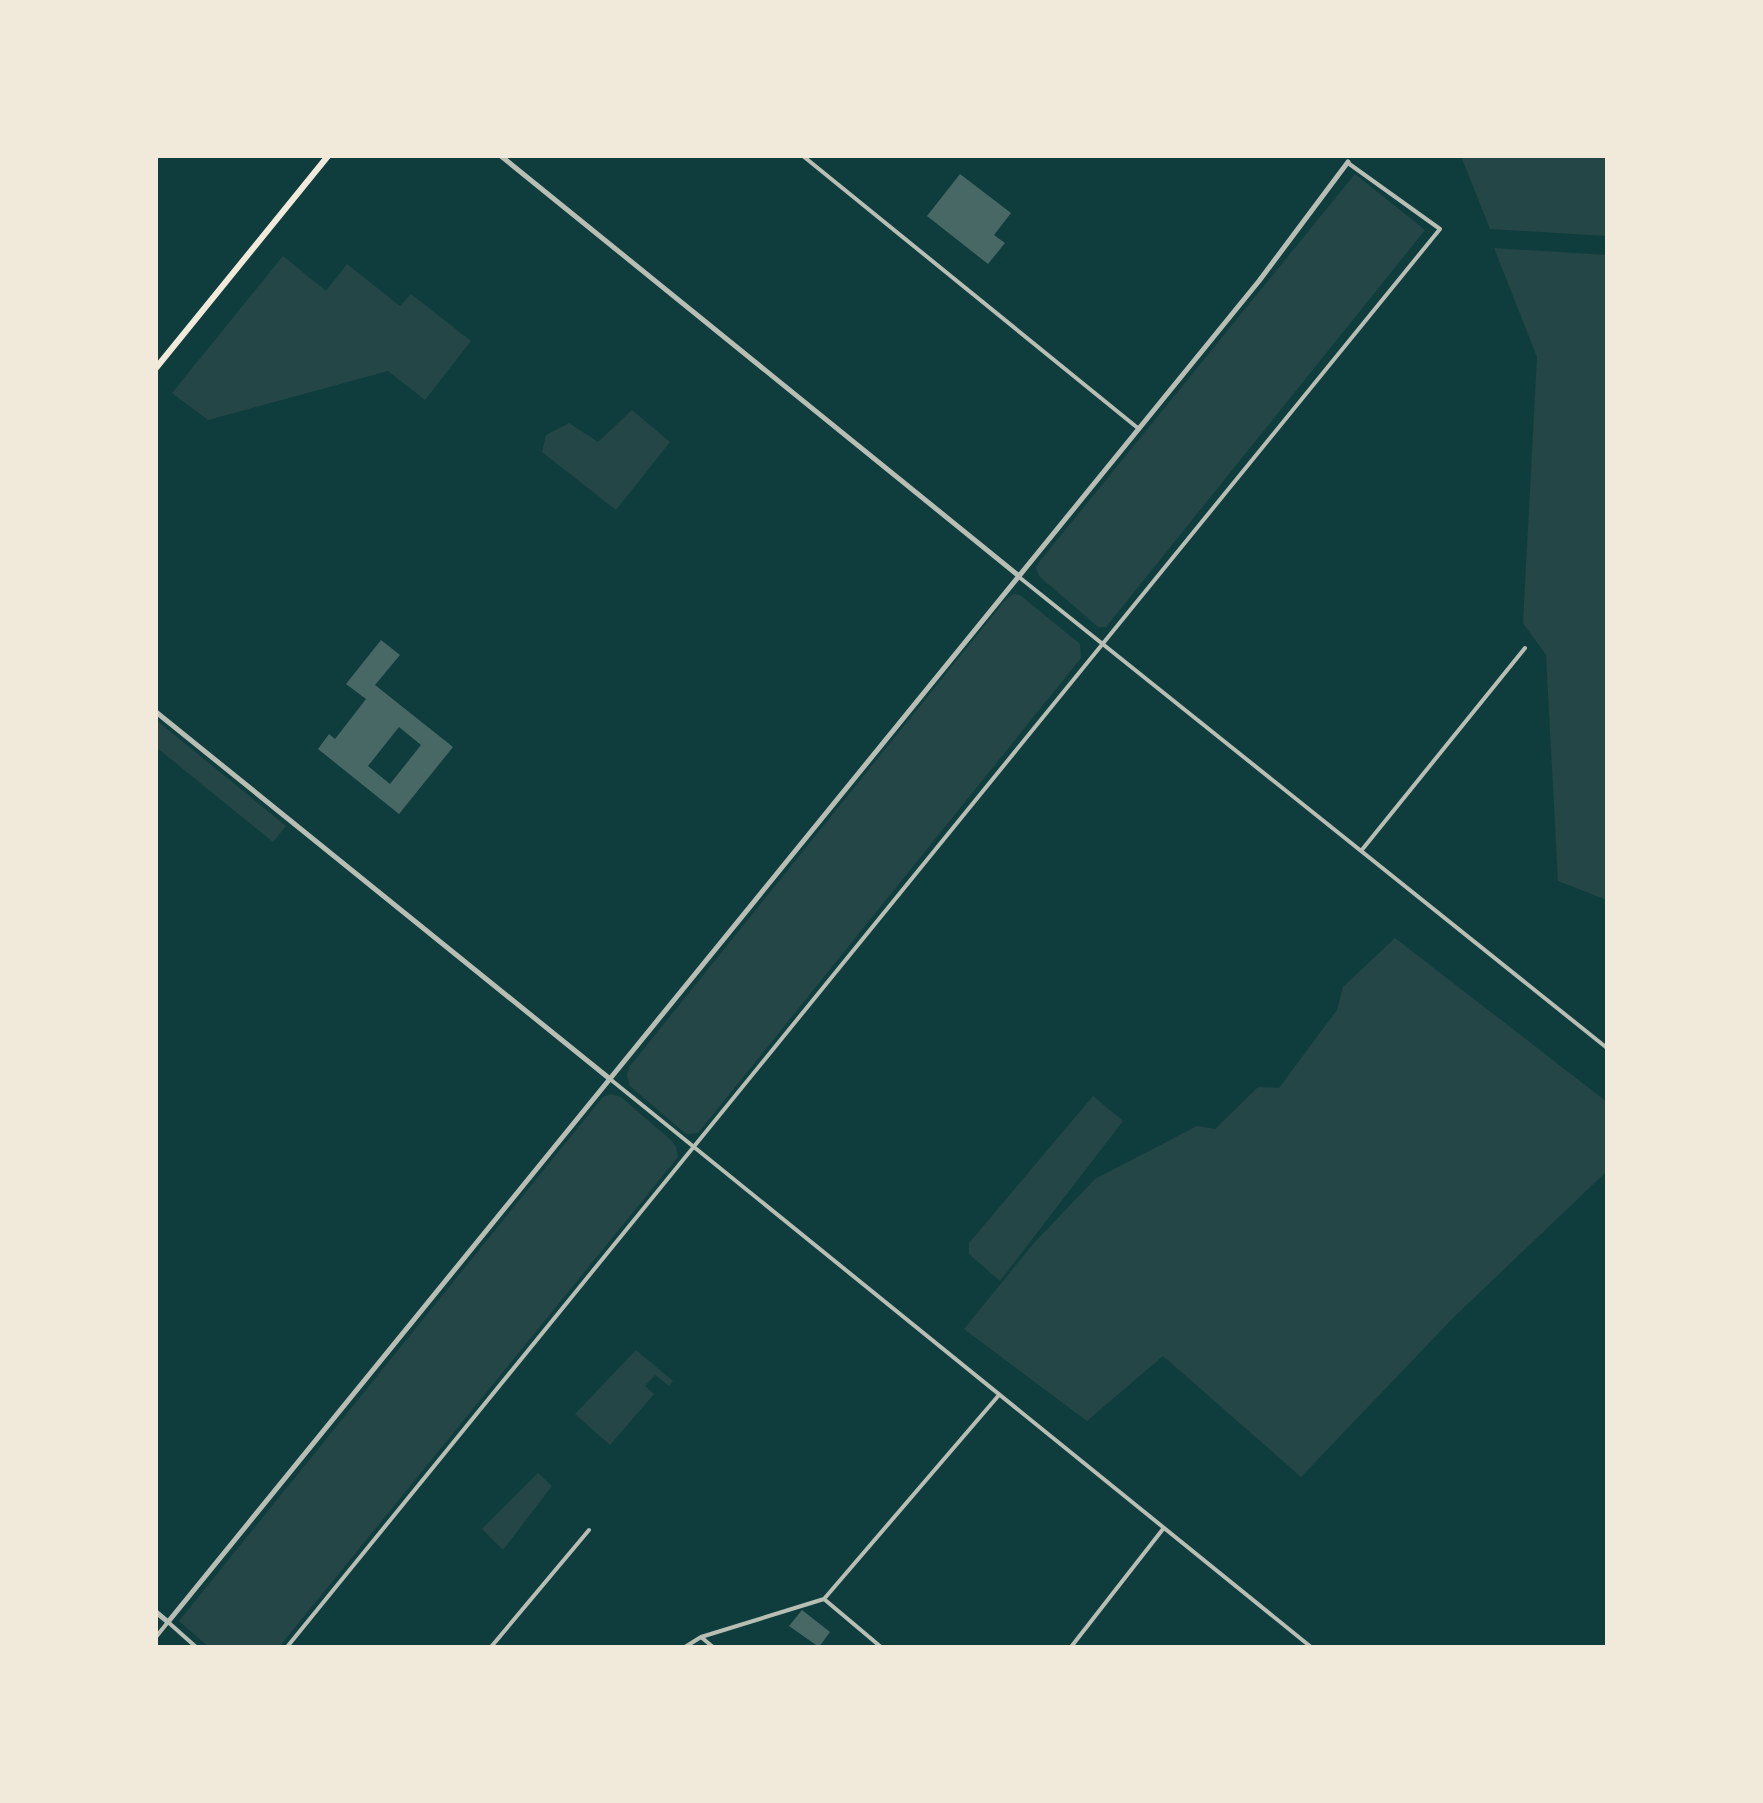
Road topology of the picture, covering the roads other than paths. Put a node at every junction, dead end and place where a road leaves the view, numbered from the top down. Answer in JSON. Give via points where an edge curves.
{"nodes":[{"id":1,"x":328,"y":156,"type":"edge"},
{"id":2,"x":501,"y":156,"type":"edge"},
{"id":3,"x":803,"y":156,"type":"edge"},
{"id":4,"x":1348,"y":162,"type":"joint"},
{"id":5,"x":156,"y":368,"type":"edge"},
{"id":6,"x":1139,"y":429,"type":"junction"},
{"id":7,"x":1019,"y":576,"type":"junction"},
{"id":8,"x":1103,"y":644,"type":"junction"},
{"id":9,"x":1525,"y":648,"type":"dead end"},
{"id":10,"x":156,"y":712,"type":"edge"},
{"id":11,"x":1361,"y":851,"type":"junction"},
{"id":12,"x":1607,"y":1048,"type":"edge"},
{"id":13,"x":610,"y":1079,"type":"junction"},
{"id":14,"x":693,"y":1147,"type":"junction"},
{"id":15,"x":999,"y":1395,"type":"junction"},
{"id":16,"x":1163,"y":1528,"type":"junction"},
{"id":17,"x":589,"y":1530,"type":"dead end"},
{"id":18,"x":824,"y":1599,"type":"junction"},
{"id":19,"x":156,"y":1612,"type":"edge"},
{"id":20,"x":168,"y":1622,"type":"junction"},
{"id":21,"x":156,"y":1637,"type":"edge"},
{"id":22,"x":701,"y":1637,"type":"junction"},
{"id":23,"x":196,"y":1647,"type":"edge"},
{"id":24,"x":287,"y":1647,"type":"edge"},
{"id":25,"x":491,"y":1647,"type":"edge"},
{"id":26,"x":685,"y":1647,"type":"edge"},
{"id":27,"x":713,"y":1647,"type":"edge"},
{"id":28,"x":881,"y":1647,"type":"edge"},
{"id":29,"x":1071,"y":1647,"type":"edge"},
{"id":30,"x":1311,"y":1647,"type":"edge"}],
"edges":[{"from":1,"to":5,"type":"main road"},
{"from":2,"to":7,"type":"street"},
{"from":3,"to":6,"type":"street"},
{"from":4,"to":6,"type":"street"},
{"from":4,"to":8,"type":"street","via":[[1440,229]]},
{"from":6,"to":7,"type":"street"},
{"from":7,"to":8,"type":"street"},
{"from":7,"to":13,"type":"street"},
{"from":8,"to":11,"type":"street"},
{"from":8,"to":14,"type":"street"},
{"from":9,"to":11,"type":"street"},
{"from":10,"to":13,"type":"street"},
{"from":11,"to":12,"type":"street"},
{"from":13,"to":14,"type":"street"},
{"from":13,"to":20,"type":"street"},
{"from":14,"to":15,"type":"street"},
{"from":14,"to":24,"type":"street"},
{"from":15,"to":16,"type":"street"},
{"from":15,"to":18,"type":"street"},
{"from":16,"to":29,"type":"street"},
{"from":16,"to":30,"type":"street"},
{"from":17,"to":25,"type":"street"},
{"from":18,"to":22,"type":"street"},
{"from":18,"to":28,"type":"street"},
{"from":19,"to":20,"type":"street"},
{"from":20,"to":21,"type":"street"},
{"from":20,"to":23,"type":"street"},
{"from":22,"to":26,"type":"street"},
{"from":22,"to":27,"type":"street"}]}
